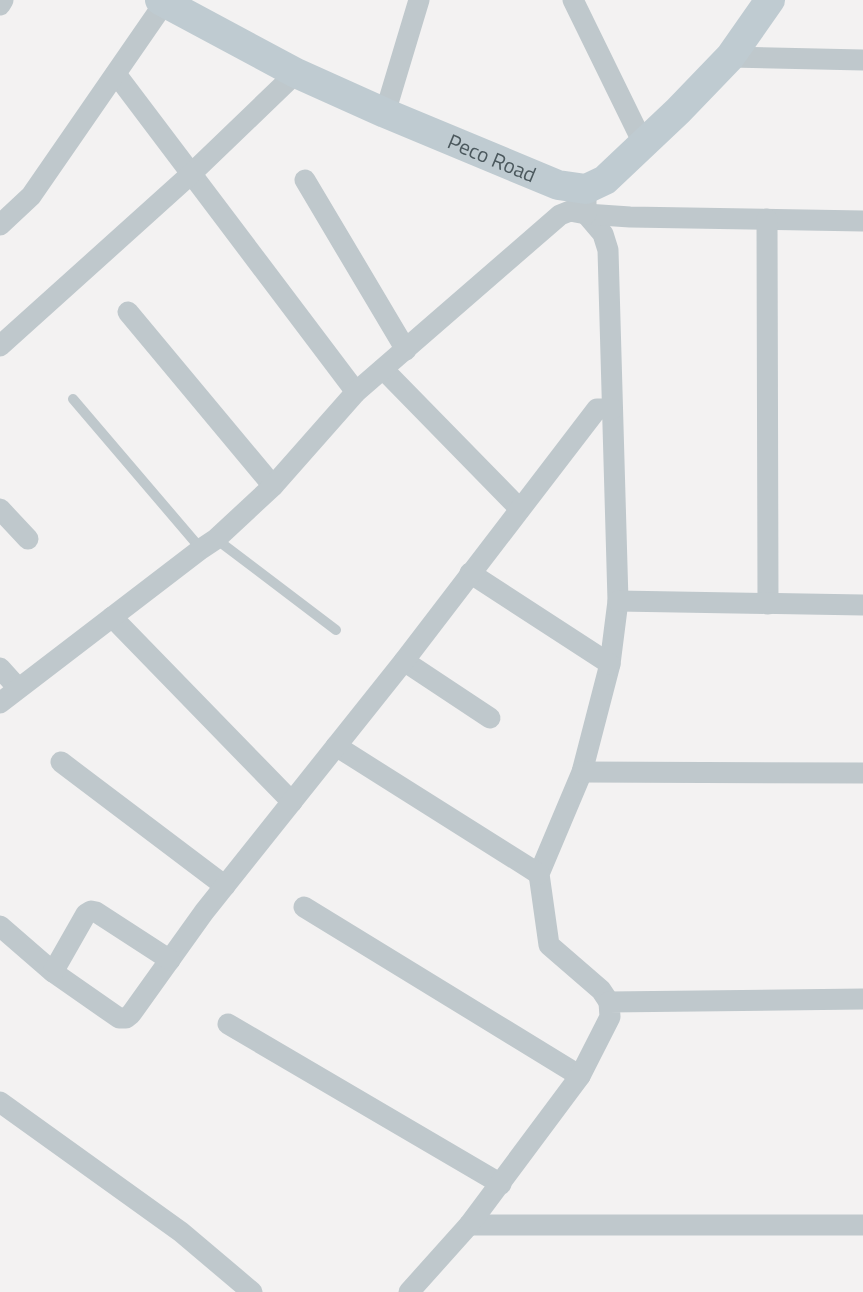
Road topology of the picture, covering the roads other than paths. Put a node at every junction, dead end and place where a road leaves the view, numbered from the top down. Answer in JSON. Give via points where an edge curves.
{"nodes":[{"id":1,"x":3,"y":0,"type":"edge"},
{"id":2,"x":419,"y":0,"type":"edge"},
{"id":3,"x":573,"y":0,"type":"edge"},
{"id":4,"x":770,"y":0,"type":"edge"},
{"id":5,"x":163,"y":1,"type":"edge"},
{"id":6,"x":0,"y":5,"type":"edge"},
{"id":7,"x":730,"y":57,"type":"junction"},
{"id":8,"x":863,"y":60,"type":"edge"},
{"id":9,"x":296,"y":73,"type":"junction"},
{"id":10,"x":116,"y":74,"type":"junction"},
{"id":11,"x":385,"y":113,"type":"junction"},
{"id":12,"x":643,"y":143,"type":"junction"},
{"id":13,"x":191,"y":174,"type":"junction"},
{"id":14,"x":305,"y":180,"type":"dead end"},
{"id":15,"x":586,"y":201,"type":"junction"},
{"id":16,"x":767,"y":219,"type":"junction"},
{"id":17,"x":863,"y":221,"type":"edge"},
{"id":18,"x":0,"y":225,"type":"edge"},
{"id":19,"x":128,"y":312,"type":"dead end"},
{"id":20,"x":0,"y":346,"type":"edge"},
{"id":21,"x":406,"y":350,"type":"junction"},
{"id":22,"x":383,"y":369,"type":"junction"},
{"id":23,"x":356,"y":392,"type":"junction"},
{"id":24,"x":72,"y":399,"type":"dead end"},
{"id":25,"x":612,"y":409,"type":"junction"},
{"id":26,"x":273,"y":486,"type":"junction"},
{"id":27,"x":0,"y":509,"type":"edge"},
{"id":28,"x":520,"y":509,"type":"junction"},
{"id":29,"x":28,"y":538,"type":"dead end"},
{"id":30,"x":208,"y":544,"type":"junction"},
{"id":31,"x":470,"y":573,"type":"junction"},
{"id":32,"x":618,"y":601,"type":"junction"},
{"id":33,"x":768,"y":604,"type":"junction"},
{"id":34,"x":863,"y":605,"type":"edge"},
{"id":35,"x":112,"y":617,"type":"junction"},
{"id":36,"x":336,"y":630,"type":"dead end"},
{"id":37,"x":404,"y":661,"type":"junction"},
{"id":38,"x":610,"y":664,"type":"junction"},
{"id":39,"x":0,"y":668,"type":"edge"},
{"id":40,"x":18,"y":688,"type":"junction"},
{"id":41,"x":0,"y":703,"type":"edge"},
{"id":42,"x":490,"y":718,"type":"dead end"},
{"id":43,"x":336,"y":746,"type":"junction"},
{"id":44,"x":61,"y":762,"type":"dead end"},
{"id":45,"x":582,"y":772,"type":"junction"},
{"id":46,"x":863,"y":772,"type":"edge"},
{"id":47,"x":292,"y":802,"type":"junction"},
{"id":48,"x":539,"y":874,"type":"junction"},
{"id":49,"x":225,"y":886,"type":"junction"},
{"id":50,"x":304,"y":907,"type":"dead end"},
{"id":51,"x":0,"y":926,"type":"edge"},
{"id":52,"x":170,"y":960,"type":"junction"},
{"id":53,"x":53,"y":972,"type":"junction"},
{"id":54,"x":863,"y":999,"type":"edge"},
{"id":55,"x":609,"y":1002,"type":"junction"},
{"id":56,"x":228,"y":1024,"type":"dead end"},
{"id":57,"x":580,"y":1076,"type":"junction"},
{"id":58,"x":0,"y":1102,"type":"edge"},
{"id":59,"x":501,"y":1184,"type":"junction"},
{"id":60,"x":470,"y":1225,"type":"junction"},
{"id":61,"x":863,"y":1225,"type":"edge"},
{"id":62,"x":252,"y":1292,"type":"edge"},
{"id":63,"x":409,"y":1292,"type":"edge"}],
"edges":[{"from":1,"to":6,"type":"street"},
{"from":2,"to":11,"type":"street"},
{"from":3,"to":12,"type":"street"},
{"from":4,"to":7,"type":"street"},
{"from":5,"to":9,"type":"street","name":"Peco Road"},
{"from":5,"to":10,"type":"street"},
{"from":7,"to":8,"type":"street"},
{"from":7,"to":12,"type":"street"},
{"from":9,"to":11,"type":"street","name":"Peco Road"},
{"from":9,"to":13,"type":"street"},
{"from":10,"to":13,"type":"street"},
{"from":10,"to":18,"type":"street","via":[[31,196]]},
{"from":11,"to":15,"type":"street","name":"Peco Road","via":[[558,185]]},
{"from":12,"to":15,"type":"street"},
{"from":13,"to":20,"type":"street"},
{"from":13,"to":23,"type":"street"},
{"from":14,"to":21,"type":"street"},
{"from":15,"to":16,"type":"street","via":[[630,217]]},
{"from":15,"to":21,"type":"street","via":[[560,215]]},
{"from":15,"to":25,"type":"street","via":[[608,250]]},
{"from":16,"to":17,"type":"street"},
{"from":16,"to":33,"type":"street"},
{"from":19,"to":26,"type":"street"},
{"from":21,"to":22,"type":"street"},
{"from":22,"to":23,"type":"street"},
{"from":22,"to":28,"type":"street"},
{"from":23,"to":26,"type":"street"},
{"from":24,"to":30,"type":"lane"},
{"from":25,"to":28,"type":"street","via":[[597,410]]},
{"from":25,"to":32,"type":"street"},
{"from":26,"to":30,"type":"street"},
{"from":27,"to":29,"type":"street"},
{"from":28,"to":31,"type":"street"},
{"from":30,"to":35,"type":"street"},
{"from":30,"to":36,"type":"lane"},
{"from":31,"to":37,"type":"street"},
{"from":31,"to":38,"type":"street"},
{"from":32,"to":33,"type":"street"},
{"from":32,"to":38,"type":"street"},
{"from":33,"to":34,"type":"street"},
{"from":35,"to":40,"type":"street"},
{"from":35,"to":47,"type":"street"},
{"from":37,"to":42,"type":"street"},
{"from":37,"to":43,"type":"street"},
{"from":38,"to":45,"type":"street"},
{"from":39,"to":40,"type":"street"},
{"from":40,"to":41,"type":"street"},
{"from":43,"to":47,"type":"street"},
{"from":43,"to":48,"type":"street"},
{"from":44,"to":49,"type":"street"},
{"from":45,"to":46,"type":"street"},
{"from":45,"to":48,"type":"street"},
{"from":47,"to":49,"type":"street"},
{"from":48,"to":55,"type":"street","via":[[549,945],[601,990]]},
{"from":49,"to":52,"type":"street"},
{"from":50,"to":57,"type":"street"},
{"from":51,"to":53,"type":"street"},
{"from":52,"to":53,"type":"street","via":[[126,1018],[119,1018]]},
{"from":52,"to":53,"type":"street","via":[[91,911]]},
{"from":54,"to":55,"type":"street"},
{"from":55,"to":57,"type":"street","via":[[610,1017]]},
{"from":56,"to":59,"type":"street"},
{"from":57,"to":59,"type":"street"},
{"from":58,"to":62,"type":"street","via":[[181,1232]]},
{"from":59,"to":60,"type":"street"},
{"from":60,"to":61,"type":"street"},
{"from":60,"to":63,"type":"street"}]}
